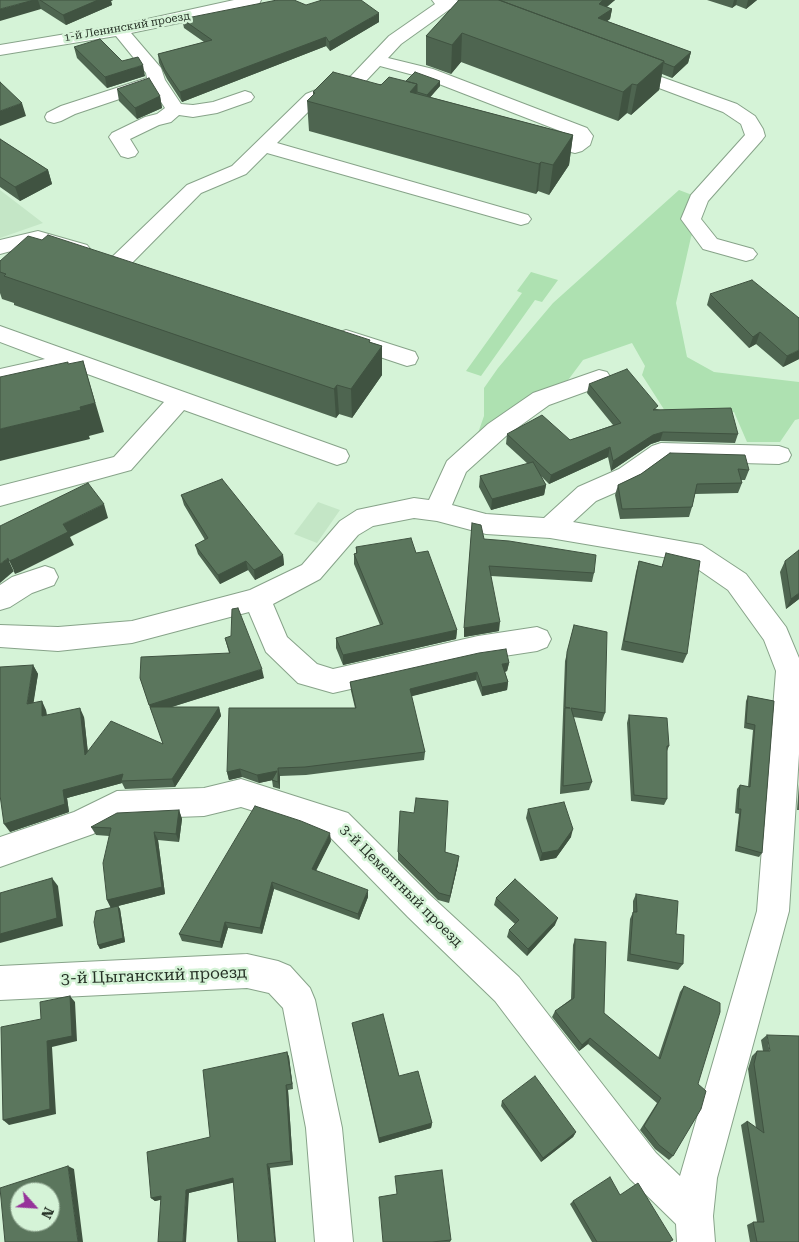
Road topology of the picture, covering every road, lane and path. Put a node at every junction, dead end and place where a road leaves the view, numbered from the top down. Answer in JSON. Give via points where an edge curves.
{"nodes":[{"id":1,"x":254,"y":0,"type":"edge"},
{"id":2,"x":444,"y":1,"type":"edge"},
{"id":3,"x":503,"y":24,"type":"edge"},
{"id":4,"x":120,"y":30,"type":"junction"},
{"id":5,"x":0,"y":50,"type":"edge"},
{"id":6,"x":376,"y":60,"type":"junction"},
{"id":7,"x":605,"y":62,"type":"edge"},
{"id":8,"x":156,"y":80,"type":"junction"},
{"id":9,"x":342,"y":86,"type":"junction"},
{"id":10,"x":370,"y":94,"type":"edge"},
{"id":11,"x":245,"y":96,"type":"dead end"},
{"id":12,"x":175,"y":109,"type":"junction"},
{"id":13,"x":54,"y":117,"type":"dead end"},
{"id":14,"x":522,"y":134,"type":"edge"},
{"id":15,"x":264,"y":146,"type":"junction"},
{"id":16,"x":128,"y":152,"type":"dead end"},
{"id":17,"x":521,"y":219,"type":"dead end"},
{"id":18,"x":0,"y":247,"type":"edge"},
{"id":19,"x":746,"y":254,"type":"dead end"},
{"id":20,"x":323,"y":330,"type":"edge"},
{"id":21,"x":0,"y":334,"type":"edge"},
{"id":22,"x":407,"y":358,"type":"dead end"},
{"id":23,"x":72,"y":360,"type":"junction"},
{"id":24,"x":0,"y":376,"type":"edge"},
{"id":25,"x":599,"y":378,"type":"edge"},
{"id":26,"x":180,"y":399,"type":"junction"},
{"id":27,"x":779,"y":455,"type":"dead end"},
{"id":28,"x":337,"y":456,"type":"dead end"},
{"id":29,"x":0,"y":496,"type":"edge"},
{"id":30,"x":437,"y":511,"type":"junction"},
{"id":31,"x":550,"y":528,"type":"junction"},
{"id":32,"x":45,"y":577,"type":"dead end"},
{"id":33,"x":0,"y":599,"type":"edge"},
{"id":34,"x":257,"y":599,"type":"junction"},
{"id":35,"x":0,"y":636,"type":"edge"},
{"id":36,"x":537,"y":639,"type":"dead end"},
{"id":37,"x":0,"y":852,"type":"edge"},
{"id":38,"x":0,"y":983,"type":"edge"},
{"id":39,"x":695,"y":1229,"type":"edge"},
{"id":40,"x":334,"y":1242,"type":"edge"}],
"edges":[{"from":1,"to":4,"type":"street","name":"1-й Ленинский проезд"},
{"from":2,"to":3,"type":"street"},
{"from":2,"to":6,"type":"street","via":[[395,40]]},
{"from":4,"to":5,"type":"street","name":"1-й Ленинский проезд"},
{"from":4,"to":8,"type":"street","via":[[156,72]]},
{"from":6,"to":9,"type":"street","via":[[357,80]]},
{"from":6,"to":14,"type":"street","via":[[427,73],[580,132],[583,141],[569,146]]},
{"from":7,"to":19,"type":"street","via":[[730,108],[754,128],[755,136],[698,198],[691,219],[710,244]]},
{"from":8,"to":12,"type":"street"},
{"from":8,"to":13,"type":"street"},
{"from":9,"to":10,"type":"street"},
{"from":9,"to":15,"type":"street","via":[[312,98]]},
{"from":11,"to":12,"type":"street","via":[[193,111]]},
{"from":12,"to":16,"type":"street","via":[[164,118],[118,137]]},
{"from":15,"to":17,"type":"street"},
{"from":15,"to":18,"type":"street","via":[[239,170],[194,189],[128,266],[38,237]]},
{"from":20,"to":22,"type":"street"},
{"from":21,"to":23,"type":"street"},
{"from":23,"to":24,"type":"street"},
{"from":23,"to":26,"type":"street"},
{"from":25,"to":30,"type":"street","via":[[541,399],[497,430],[456,467]]},
{"from":26,"to":28,"type":"street"},
{"from":26,"to":29,"type":"street","via":[[122,464]]},
{"from":27,"to":31,"type":"street","via":[[661,452],[628,476],[587,494]]},
{"from":30,"to":31,"type":"street","name":"3-й Цементный проезд","via":[[486,524]]},
{"from":30,"to":34,"type":"street","name":"3-й Цементный проезд","via":[[414,508],[366,517],[349,528],[311,572]]},
{"from":31,"to":39,"type":"street","name":"3-й Цементный проезд","via":[[693,552],[737,582],[776,635],[790,671],[773,911],[698,1178]]},
{"from":32,"to":33,"type":"street"},
{"from":34,"to":35,"type":"street","name":"3-й Цементный проезд","via":[[132,632],[58,639]]},
{"from":34,"to":36,"type":"street","via":[[276,644],[308,674],[333,681],[478,648]]},
{"from":37,"to":39,"type":"street","name":"3-й Цементный проезд","via":[[82,824],[117,805],[204,802],[241,793],[337,822],[507,989]]},
{"from":38,"to":40,"type":"street","name":"3-й Цыганский проезд","via":[[248,970],[278,978],[298,1000],[324,1128]]}]}
